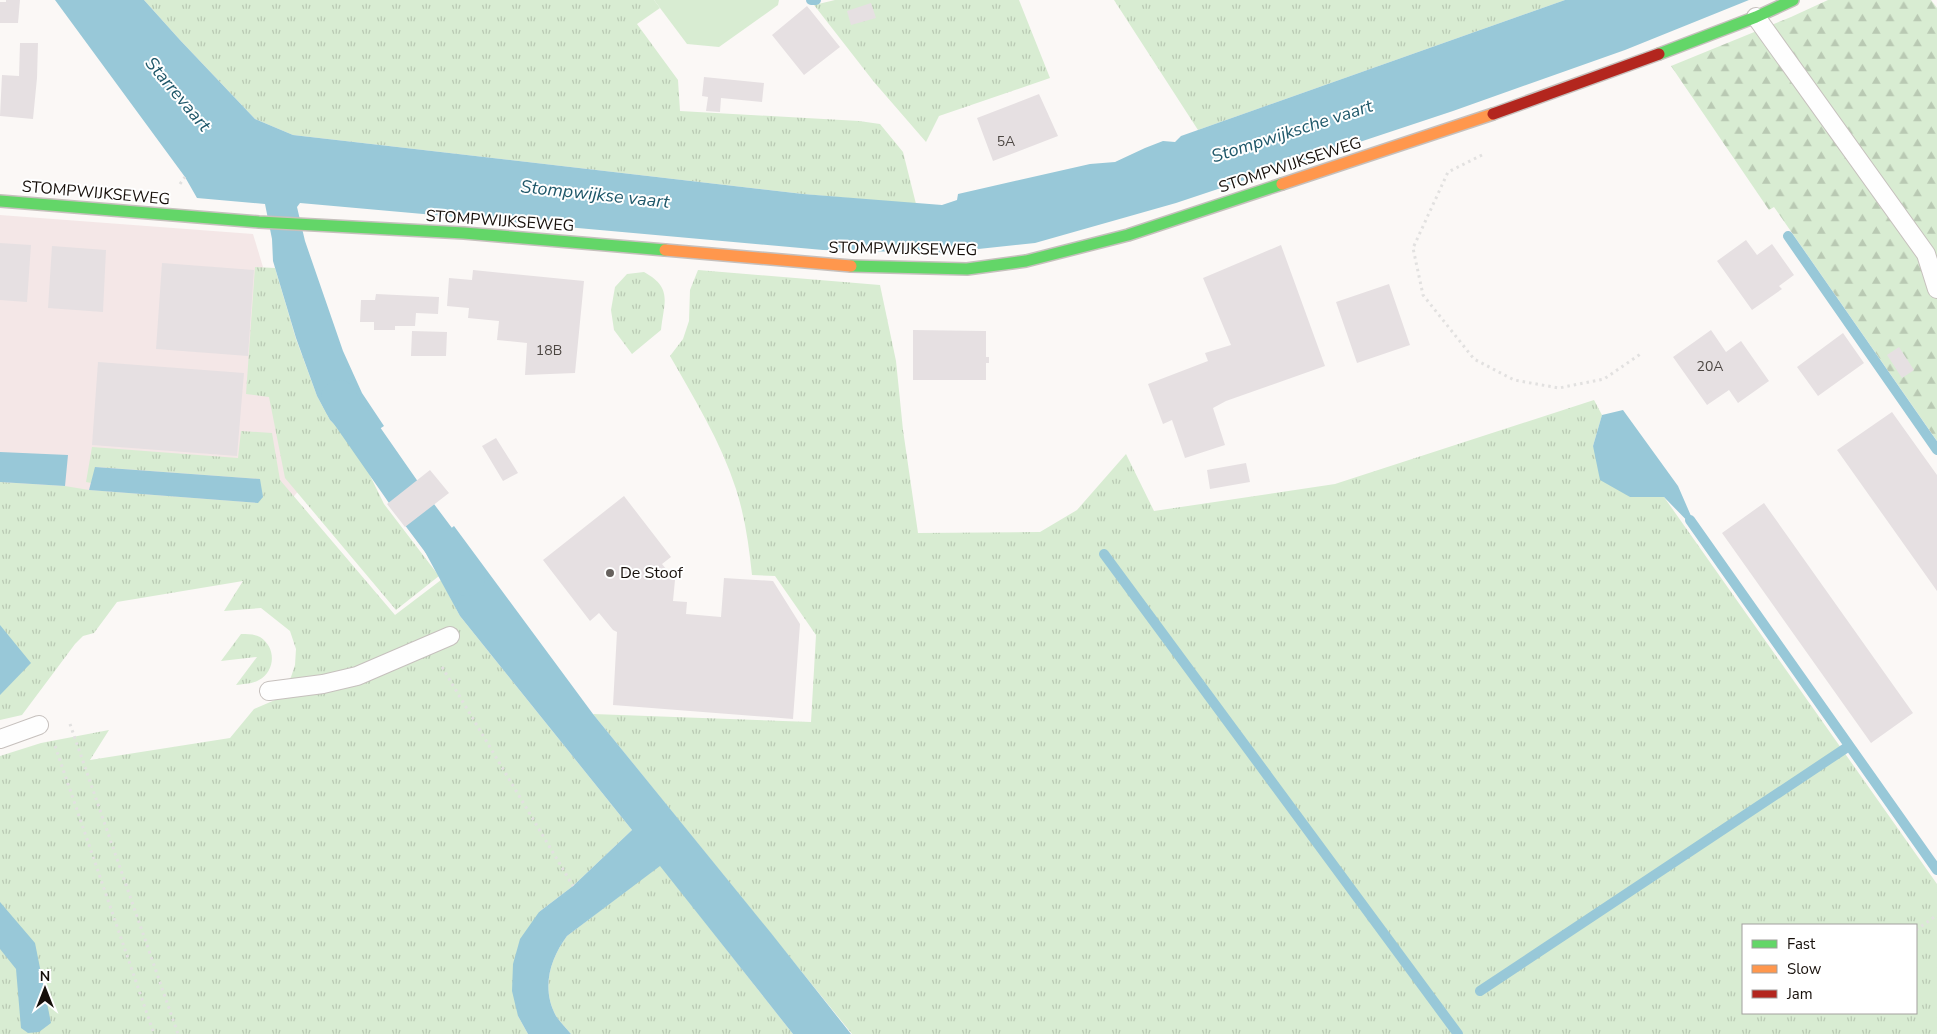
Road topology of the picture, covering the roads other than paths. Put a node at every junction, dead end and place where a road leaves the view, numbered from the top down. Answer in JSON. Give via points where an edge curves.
{"nodes":[{"id":1,"x":1793,"y":0,"type":"edge"},
{"id":2,"x":1756,"y":17,"type":"junction"},
{"id":3,"x":0,"y":201,"type":"edge"},
{"id":4,"x":1937,"y":289,"type":"edge"},
{"id":5,"x":450,"y":636,"type":"dead end"},
{"id":6,"x":269,"y":691,"type":"dead end"},
{"id":7,"x":40,"y":725,"type":"dead end"},
{"id":8,"x":0,"y":739,"type":"edge"}],
"edges":[{"from":1,"to":2,"type":"street","name":"STOMPWIJKSEWEG"},
{"from":2,"to":3,"type":"street","name":"STOMPWIJKSEWEG","via":[[1443,131],[1128,235],[1026,261],[966,268],[866,267],[464,233],[259,222]]},
{"from":2,"to":4,"type":"lane","via":[[1926,254]]},
{"from":5,"to":6,"type":"lane","via":[[357,676]]},
{"from":7,"to":8,"type":"lane"}]}
